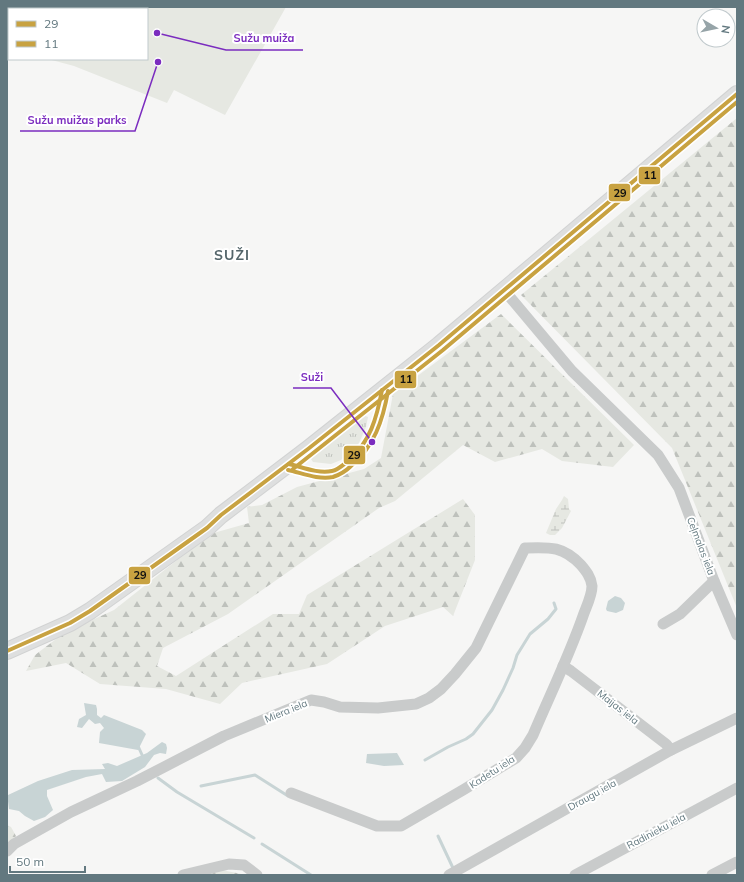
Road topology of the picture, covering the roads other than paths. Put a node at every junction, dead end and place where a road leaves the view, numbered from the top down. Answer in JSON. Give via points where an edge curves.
{"nodes":[{"id":1,"x":737,"y":94,"type":"edge"},
{"id":2,"x":504,"y":290,"type":"junction"},
{"id":3,"x":558,"y":549,"type":"joint"},
{"id":4,"x":714,"y":581,"type":"junction"},
{"id":5,"x":663,"y":624,"type":"dead end"},
{"id":6,"x":737,"y":635,"type":"edge"},
{"id":7,"x":7,"y":651,"type":"edge"},
{"id":8,"x":563,"y":666,"type":"junction"},
{"id":9,"x":737,"y":718,"type":"edge"},
{"id":10,"x":671,"y":750,"type":"junction"},
{"id":11,"x":737,"y":788,"type":"edge"},
{"id":12,"x":291,"y":793,"type":"dead end"},
{"id":13,"x":7,"y":852,"type":"edge"},
{"id":14,"x":737,"y":862,"type":"edge"},
{"id":15,"x":183,"y":875,"type":"edge"},
{"id":16,"x":257,"y":875,"type":"edge"},
{"id":17,"x":449,"y":875,"type":"edge"},
{"id":18,"x":575,"y":875,"type":"edge"},
{"id":19,"x":712,"y":875,"type":"edge"}],
"edges":[{"from":1,"to":2,"type":"main road"},
{"from":2,"to":4,"type":"street","name":"Ceļmalas iela","via":[[572,371],[661,459],[679,488]]},
{"from":2,"to":7,"type":"main road","via":[[439,345],[207,528],[90,611],[70,623]]},
{"from":3,"to":8,"type":"street","name":"Kadetu iela","via":[[572,556],[588,573],[592,586],[580,625]]},
{"from":3,"to":13,"type":"street","name":"Miera iela","via":[[525,548],[476,648],[441,689],[429,698],[416,704],[378,708],[340,707],[310,700],[224,736],[71,812],[14,844]]},
{"from":4,"to":5,"type":"street","via":[[680,614]]},
{"from":4,"to":6,"type":"street","name":"Ceļmalas iela"},
{"from":8,"to":10,"type":"street","name":"Maijas iela"},
{"from":8,"to":12,"type":"street","name":"Kadetu iela","via":[[533,734],[516,758],[401,826],[377,826]]},
{"from":9,"to":10,"type":"street","name":"Draugu iela"},
{"from":10,"to":17,"type":"street","name":"Draugu iela"},
{"from":11,"to":18,"type":"street","name":"Radinieku iela"},
{"from":14,"to":19,"type":"street"},
{"from":15,"to":16,"type":"street","via":[[230,864],[244,865]]}]}
